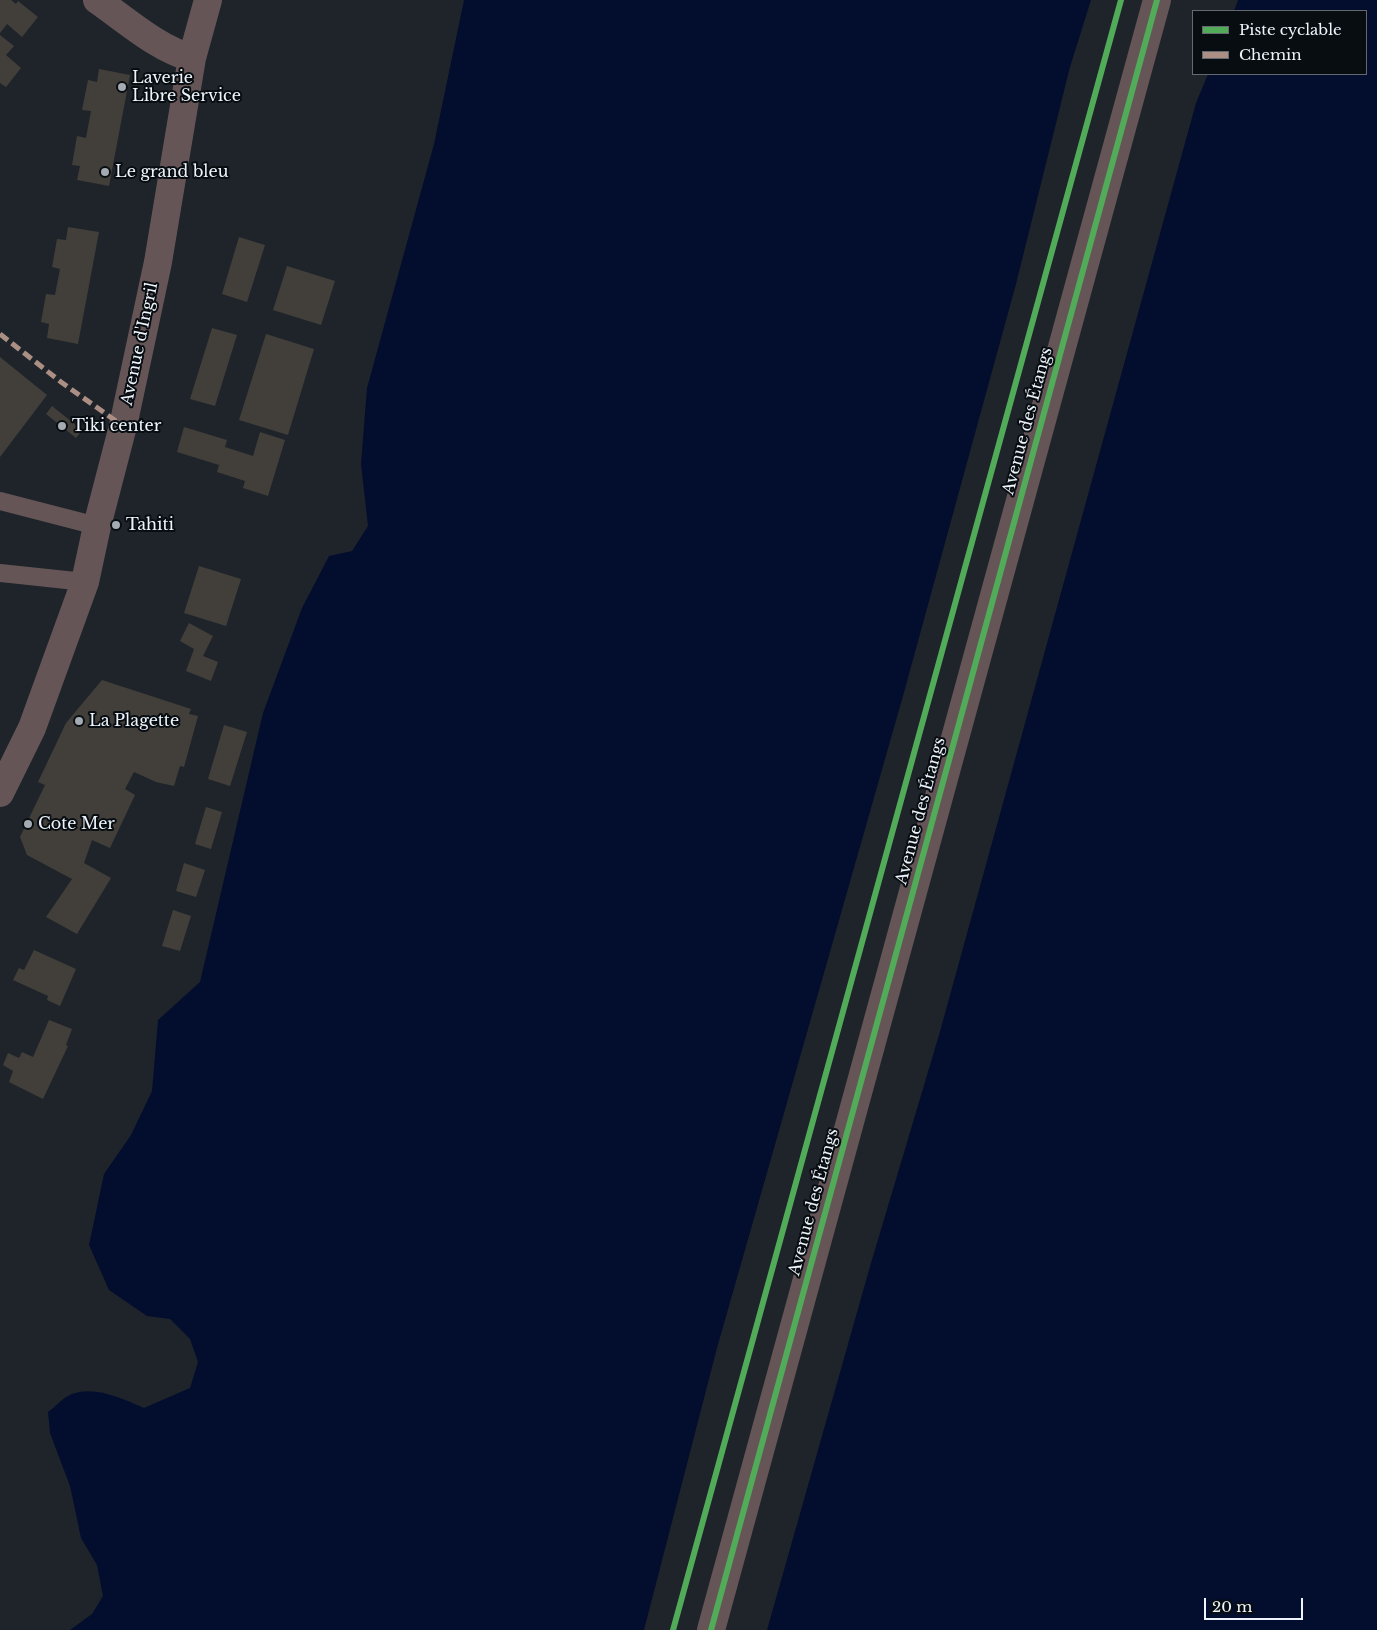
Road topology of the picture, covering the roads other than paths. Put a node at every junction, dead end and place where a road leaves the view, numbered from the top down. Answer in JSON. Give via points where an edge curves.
{"nodes":[{"id":1,"x":97,"y":0,"type":"edge"},
{"id":2,"x":208,"y":0,"type":"edge"},
{"id":3,"x":1157,"y":0,"type":"edge"},
{"id":4,"x":192,"y":58,"type":"junction"},
{"id":5,"x":0,"y":501,"type":"edge"},
{"id":6,"x":97,"y":526,"type":"junction"},
{"id":7,"x":0,"y":573,"type":"edge"},
{"id":8,"x":86,"y":582,"type":"junction"},
{"id":9,"x":0,"y":793,"type":"edge"},
{"id":10,"x":711,"y":1630,"type":"edge"}],
"edges":[{"from":1,"to":4,"type":"street","via":[[159,43]]},
{"from":2,"to":4,"type":"street","name":"Avenue d'Ingril"},
{"from":3,"to":10,"type":"street","name":"Avenue des Étangs"},
{"from":4,"to":6,"type":"street","name":"Avenue d'Ingril","via":[[158,262]]},
{"from":5,"to":6,"type":"lane"},
{"from":6,"to":8,"type":"street","name":"Avenue d'Ingril"},
{"from":7,"to":8,"type":"lane"},
{"from":8,"to":9,"type":"street","name":"Avenue d'Ingril","via":[[32,728]]}]}
